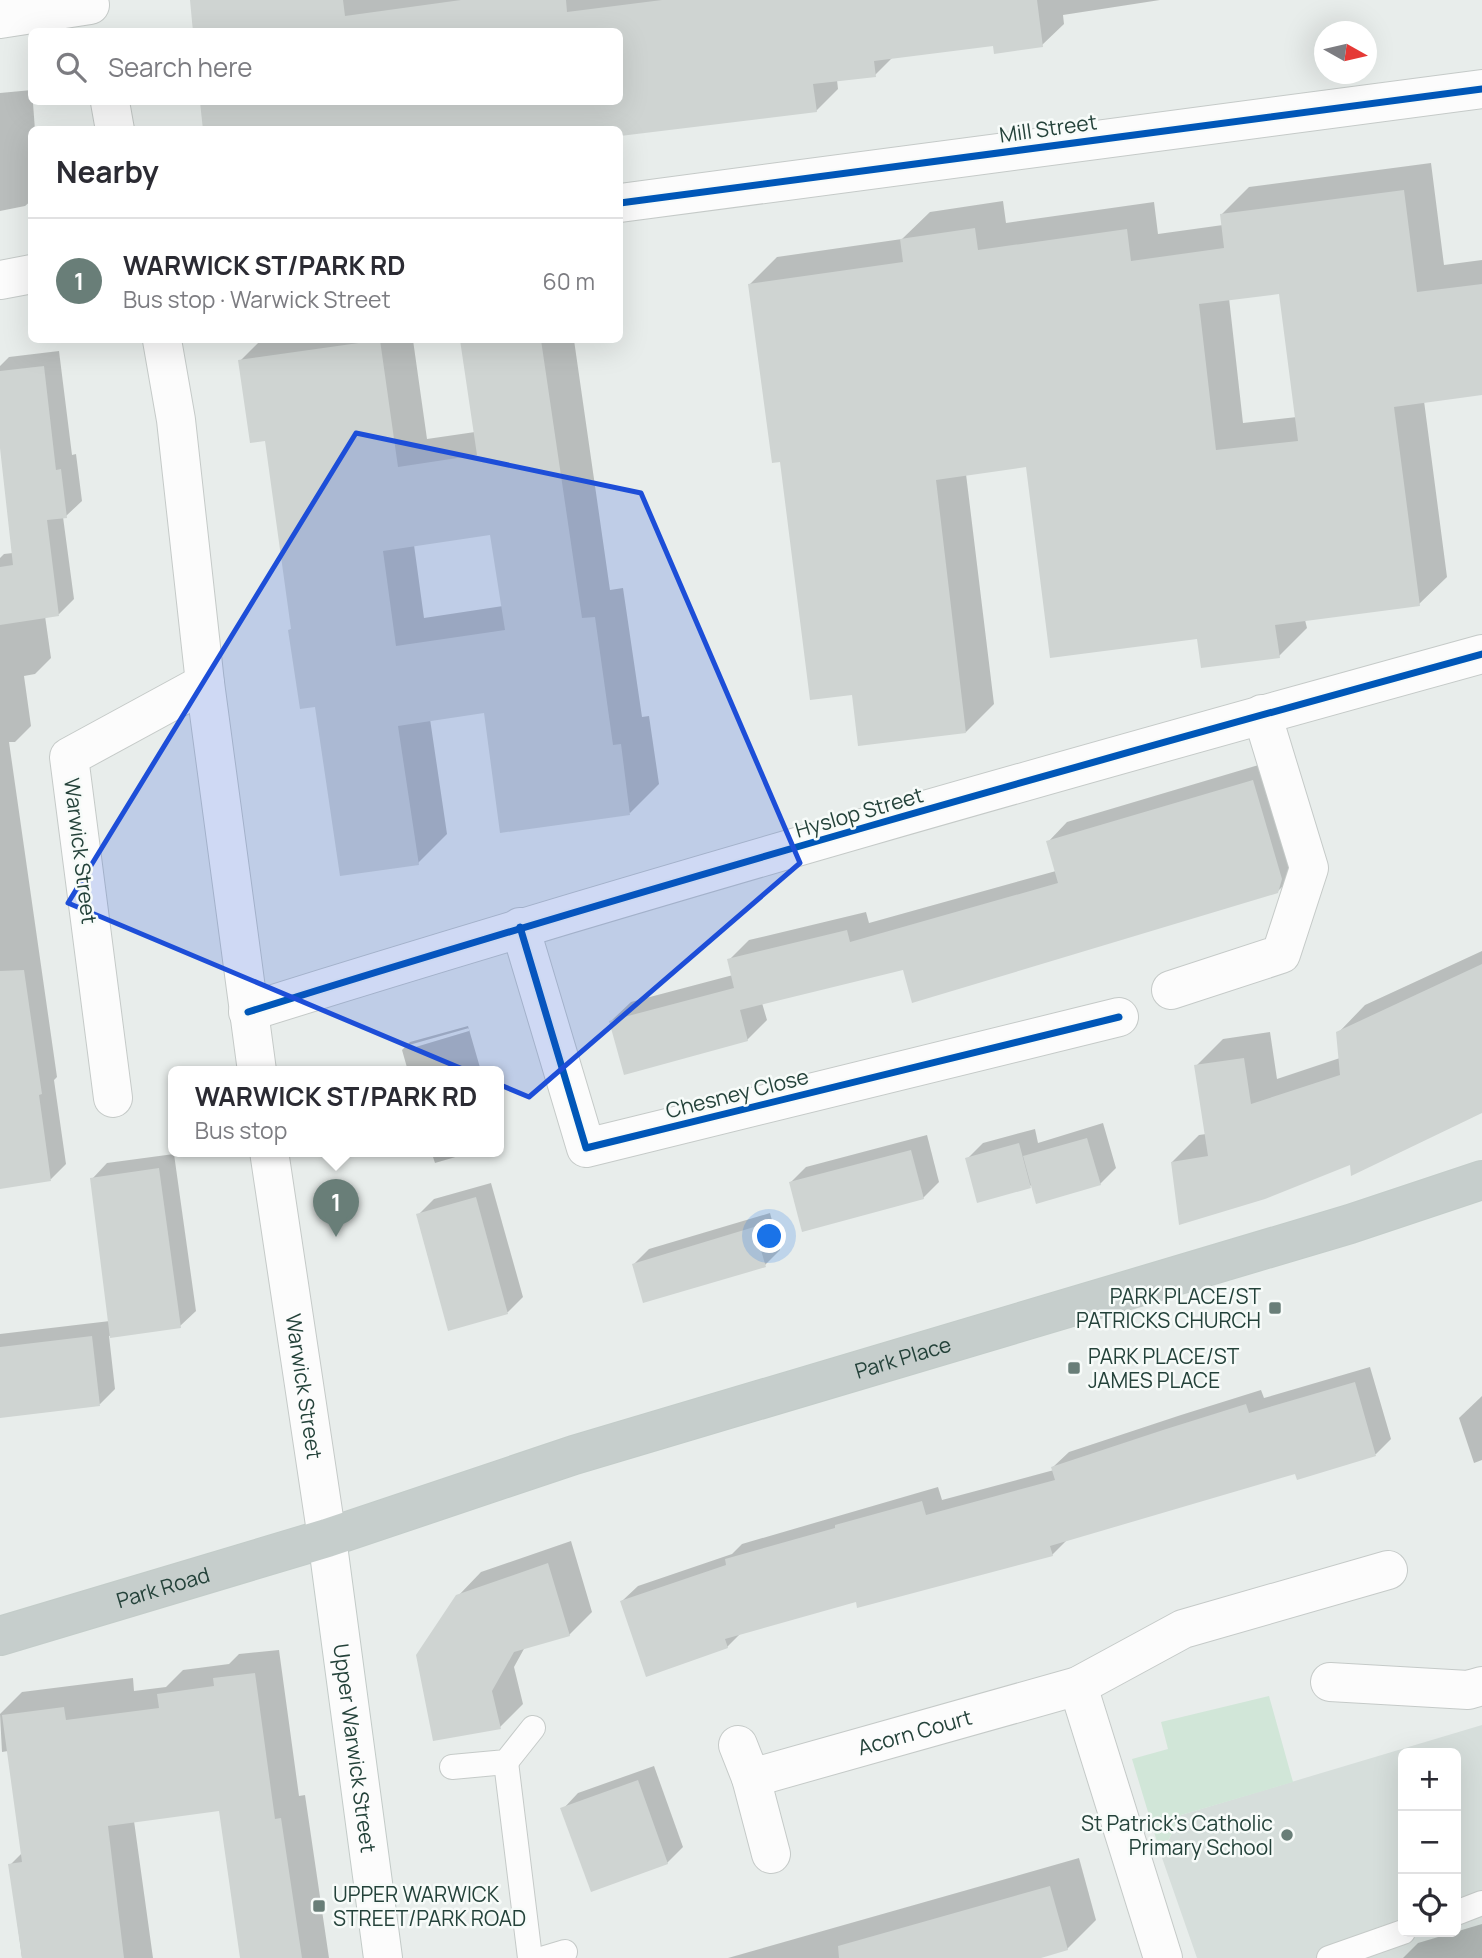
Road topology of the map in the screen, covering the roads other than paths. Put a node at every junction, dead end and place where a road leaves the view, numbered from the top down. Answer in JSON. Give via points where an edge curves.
{"nodes":[{"id":1,"x":92,"y":12,"type":"edge"},
{"id":2,"x":0,"y":19,"type":"edge"},
{"id":3,"x":1482,"y":89,"type":"edge"},
{"id":4,"x":111,"y":105,"type":"edge"},
{"id":5,"x":114,"y":126,"type":"edge"},
{"id":6,"x":623,"y":203,"type":"edge"},
{"id":7,"x":28,"y":275,"type":"edge"},
{"id":8,"x":0,"y":280,"type":"edge"},
{"id":9,"x":163,"y":343,"type":"edge"},
{"id":10,"x":1482,"y":654,"type":"edge"},
{"id":11,"x":205,"y":683,"type":"junction"},
{"id":12,"x":1262,"y":714,"type":"junction"},
{"id":13,"x":520,"y":927,"type":"junction"},
{"id":14,"x":1171,"y":990,"type":"dead end"},
{"id":15,"x":248,"y":1012,"type":"junction"},
{"id":16,"x":1119,"y":1017,"type":"dead end"},
{"id":17,"x":256,"y":1066,"type":"edge"},
{"id":18,"x":113,"y":1098,"type":"dead end"},
{"id":19,"x":270,"y":1157,"type":"edge"},
{"id":20,"x":1482,"y":1180,"type":"edge"},
{"id":21,"x":327,"y":1538,"type":"junction"},
{"id":22,"x":1388,"y":1570,"type":"dead end"},
{"id":23,"x":0,"y":1636,"type":"edge"},
{"id":24,"x":1330,"y":1682,"type":"dead end"},
{"id":25,"x":1078,"y":1686,"type":"junction"},
{"id":26,"x":1482,"y":1686,"type":"edge"},
{"id":27,"x":533,"y":1728,"type":"dead end"},
{"id":28,"x":506,"y":1762,"type":"junction"},
{"id":29,"x":452,"y":1767,"type":"dead end"},
{"id":30,"x":771,"y":1854,"type":"dead end"},
{"id":31,"x":1482,"y":1903,"type":"edge"},
{"id":32,"x":1461,"y":1911,"type":"edge"},
{"id":33,"x":1398,"y":1933,"type":"edge"},
{"id":34,"x":1153,"y":1955,"type":"edge"},
{"id":35,"x":383,"y":1958,"type":"edge"},
{"id":36,"x":530,"y":1958,"type":"edge"},
{"id":37,"x":1329,"y":1958,"type":"edge"}],
"edges":[{"from":1,"to":2,"type":"street"},
{"from":3,"to":6,"type":"street","name":"Mill Street"},
{"from":4,"to":5,"type":"street"},
{"from":7,"to":8,"type":"street"},
{"from":9,"to":11,"type":"street","via":[[176,420]]},
{"from":10,"to":12,"type":"street","name":"Hyslop Street"},
{"from":11,"to":15,"type":"street"},
{"from":11,"to":18,"type":"street","name":"Warwick Street","via":[[69,757]]},
{"from":12,"to":13,"type":"street","name":"Hyslop Street"},
{"from":12,"to":14,"type":"street","via":[[1309,868],[1281,954]]},
{"from":13,"to":15,"type":"street","name":"Hyslop Street"},
{"from":13,"to":16,"type":"street","name":"Chesney Close","via":[[586,1148]]},
{"from":15,"to":17,"type":"street"},
{"from":19,"to":21,"type":"street","name":"Warwick Street"},
{"from":20,"to":21,"type":"highway","name":"Park Place","via":[[1350,1224],[574,1455]]},
{"from":21,"to":23,"type":"highway","name":"Park Road"},
{"from":21,"to":35,"type":"street","name":"Upper Warwick Street"},
{"from":22,"to":25,"type":"street","name":"Acorn Court","via":[[1183,1629]]},
{"from":24,"to":26,"type":"street","via":[[1468,1690]]},
{"from":25,"to":30,"type":"street","name":"Acorn Court","via":[[745,1762]]},
{"from":25,"to":34,"type":"street"},
{"from":27,"to":28,"type":"lane"},
{"from":28,"to":29,"type":"lane"},
{"from":28,"to":36,"type":"lane"},
{"from":31,"to":32,"type":"lane"},
{"from":33,"to":37,"type":"lane"}]}
